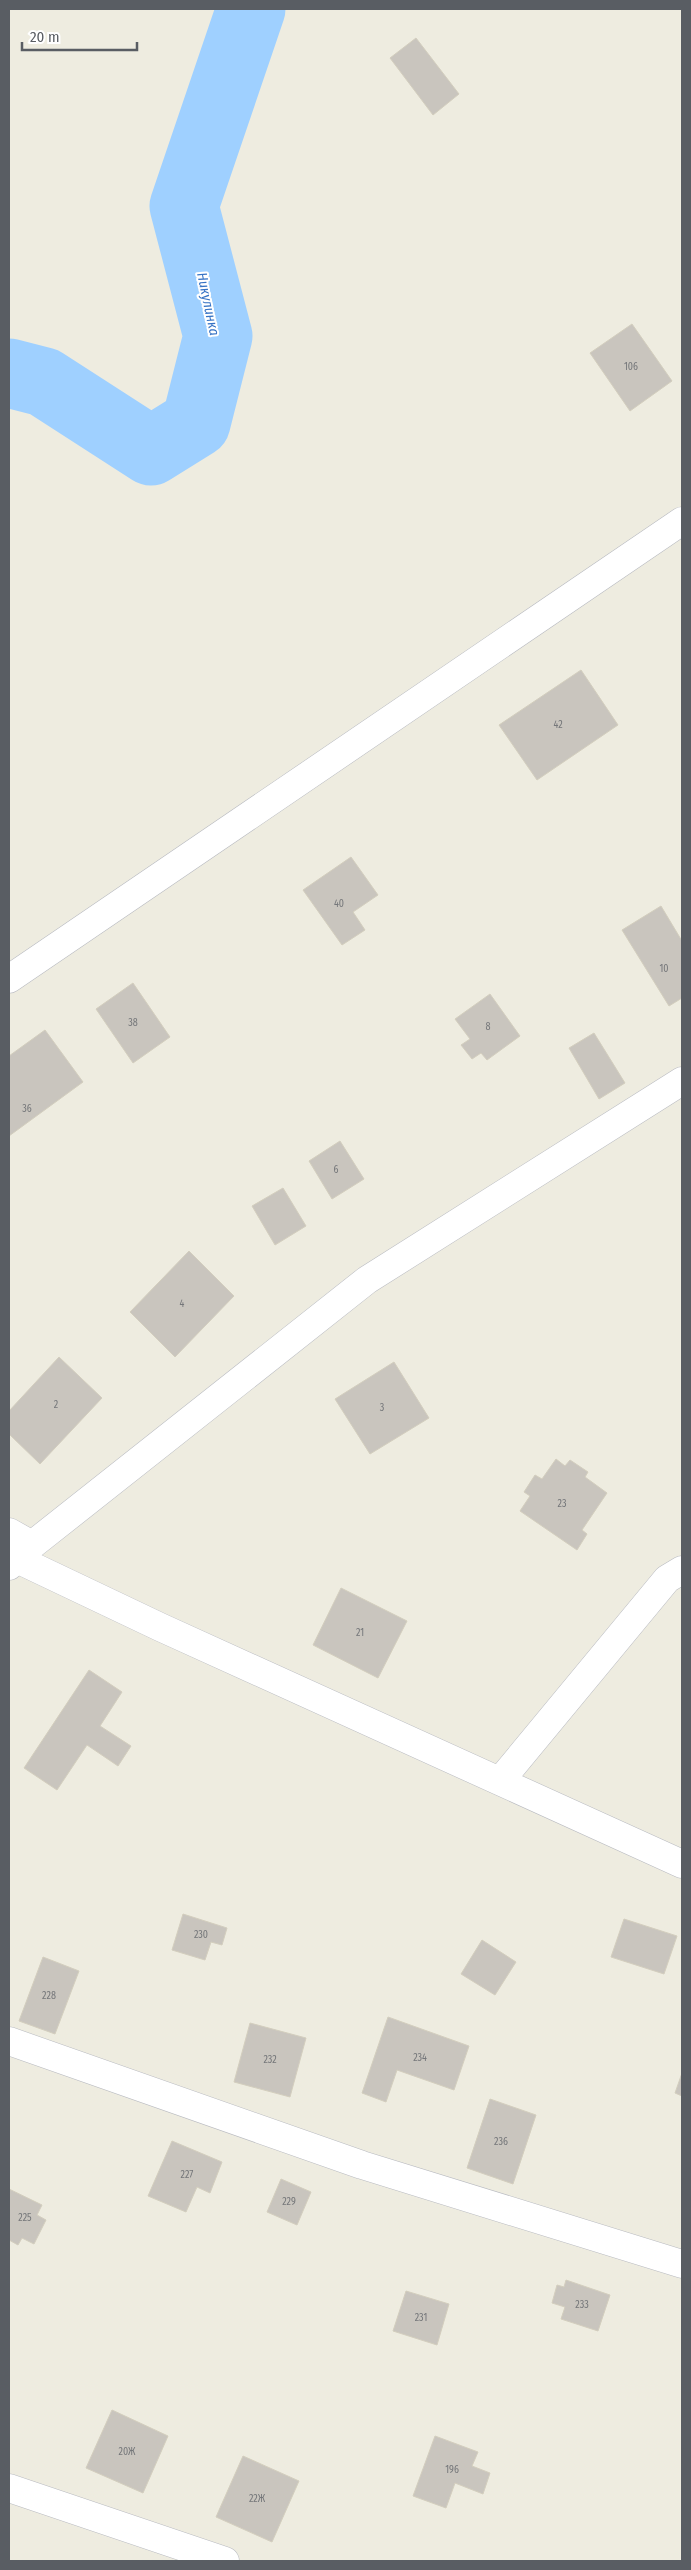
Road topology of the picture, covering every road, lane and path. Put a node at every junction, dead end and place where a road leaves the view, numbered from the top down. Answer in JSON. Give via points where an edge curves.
{"nodes":[{"id":1,"x":682,"y":521,"type":"edge"},
{"id":2,"x":9,"y":979,"type":"edge"},
{"id":3,"x":682,"y":1081,"type":"edge"},
{"id":4,"x":9,"y":1532,"type":"edge"},
{"id":5,"x":19,"y":1557,"type":"edge"},
{"id":6,"x":682,"y":1570,"type":"edge"},
{"id":7,"x":500,"y":1781,"type":"junction"},
{"id":8,"x":682,"y":1864,"type":"edge"},
{"id":9,"x":9,"y":2042,"type":"edge"},
{"id":10,"x":682,"y":2264,"type":"edge"},
{"id":11,"x":9,"y":2488,"type":"edge"},
{"id":12,"x":225,"y":2561,"type":"edge"}],
"edges":[{"from":1,"to":2,"type":"street"},
{"from":3,"to":5,"type":"street","via":[[367,1280]]},
{"from":4,"to":5,"type":"street"},
{"from":5,"to":7,"type":"street","via":[[160,1628]]},
{"from":6,"to":7,"type":"street","via":[[667,1580]]},
{"from":7,"to":8,"type":"street"},
{"from":9,"to":10,"type":"street","via":[[362,2165]]},
{"from":11,"to":12,"type":"street"}]}
